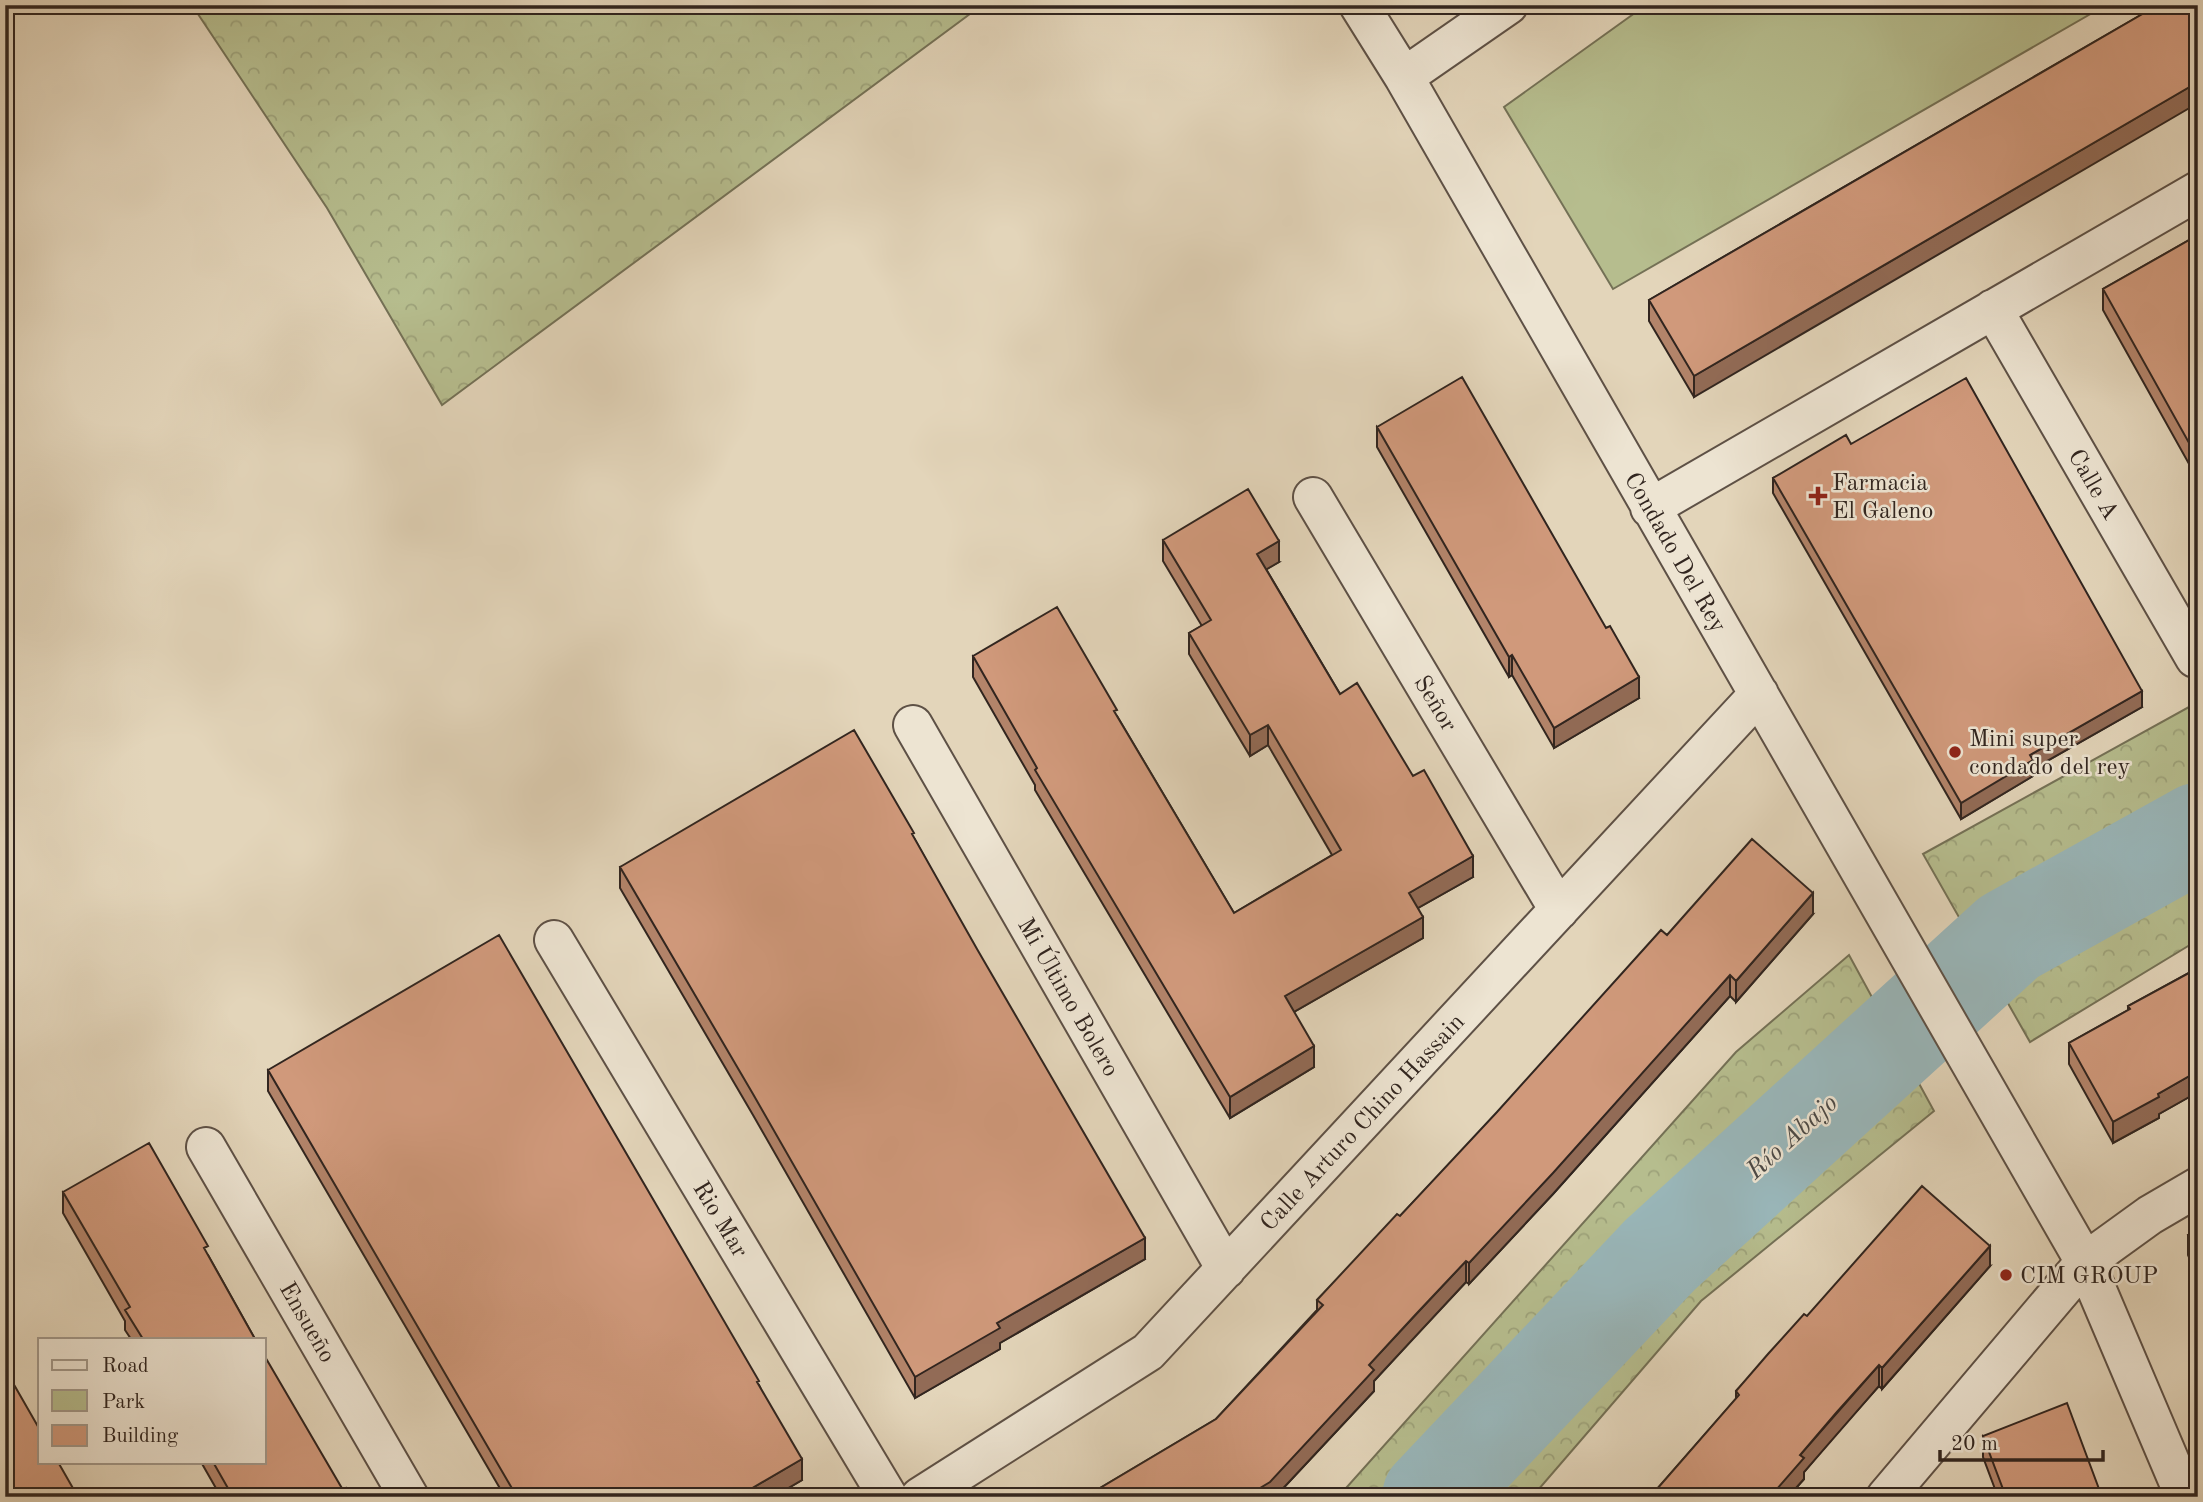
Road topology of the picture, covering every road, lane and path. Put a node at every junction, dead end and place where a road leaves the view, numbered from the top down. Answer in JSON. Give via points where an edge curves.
{"nodes":[{"id":1,"x":1359,"y":5,"type":"edge"},
{"id":2,"x":1508,"y":5,"type":"edge"},
{"id":3,"x":1404,"y":77,"type":"junction"},
{"id":4,"x":2198,"y":191,"type":"edge"},
{"id":5,"x":1993,"y":309,"type":"junction"},
{"id":6,"x":1313,"y":497,"type":"dead end"},
{"id":7,"x":1650,"y":508,"type":"junction"},
{"id":8,"x":2194,"y":658,"type":"dead end"},
{"id":9,"x":1759,"y":694,"type":"junction"},
{"id":10,"x":913,"y":725,"type":"dead end"},
{"id":11,"x":1559,"y":910,"type":"junction"},
{"id":12,"x":554,"y":940,"type":"dead end"},
{"id":13,"x":206,"y":1147,"type":"dead end"},
{"id":14,"x":2198,"y":1187,"type":"edge"},
{"id":15,"x":2085,"y":1262,"type":"junction"},
{"id":16,"x":1226,"y":1269,"type":"junction"},
{"id":17,"x":409,"y":1497,"type":"edge"},
{"id":18,"x":888,"y":1497,"type":"edge"},
{"id":19,"x":920,"y":1497,"type":"edge"},
{"id":20,"x":1886,"y":1497,"type":"edge"},
{"id":21,"x":2185,"y":1497,"type":"edge"}],
"edges":[{"from":1,"to":3,"type":"street","name":"Condado Del Rey"},
{"from":2,"to":3,"type":"street"},
{"from":3,"to":7,"type":"street","name":"Condado Del Rey"},
{"from":4,"to":5,"type":"street"},
{"from":5,"to":7,"type":"street"},
{"from":5,"to":8,"type":"street","name":"Calle A"},
{"from":6,"to":11,"type":"street","name":"Señor"},
{"from":7,"to":9,"type":"street","name":"Condado Del Rey"},
{"from":9,"to":11,"type":"street","name":"Calle Arturo Chino Hassain"},
{"from":9,"to":15,"type":"street","name":"Condado Del Rey"},
{"from":10,"to":16,"type":"street","name":"Mi Último Bolero"},
{"from":11,"to":16,"type":"street","name":"Calle Arturo Chino Hassain"},
{"from":12,"to":18,"type":"street","name":"Rio Mar"},
{"from":13,"to":17,"type":"street","name":"Ensueño"},
{"from":14,"to":15,"type":"street"},
{"from":15,"to":20,"type":"street"},
{"from":15,"to":21,"type":"street","name":"Condado Del Rey"},
{"from":16,"to":19,"type":"street","name":"Calle Arturo Chino Hassain","via":[[1148,1352]]}]}
